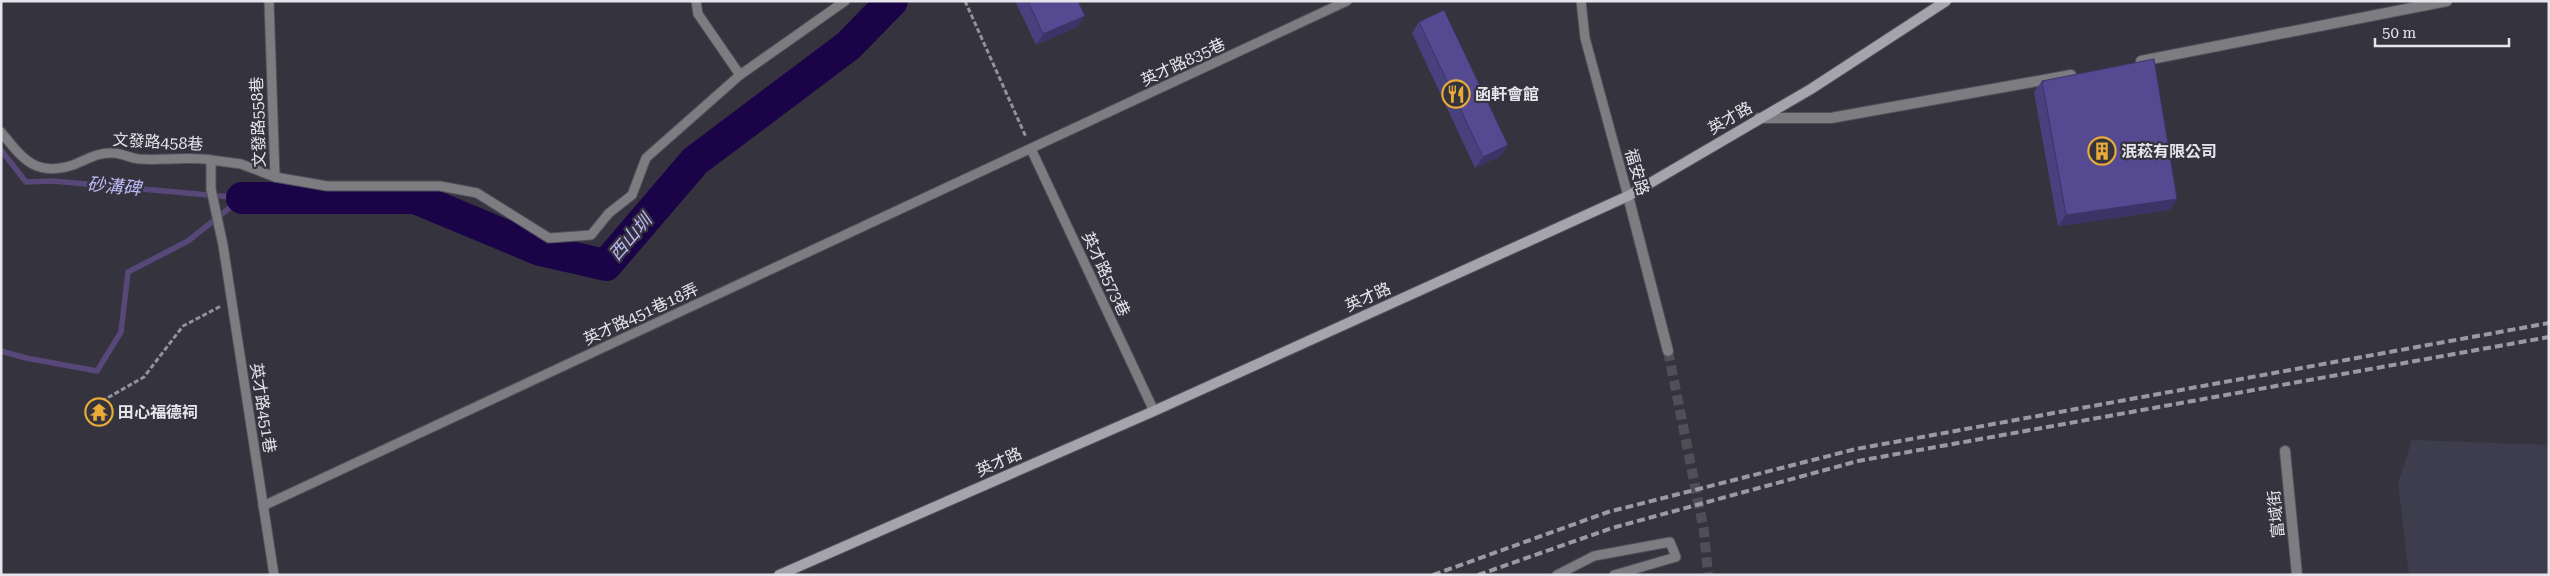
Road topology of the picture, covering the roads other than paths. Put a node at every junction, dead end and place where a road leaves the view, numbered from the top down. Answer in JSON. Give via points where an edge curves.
{"nodes":[{"id":1,"x":269,"y":1,"type":"edge"},
{"id":2,"x":696,"y":1,"type":"edge"},
{"id":3,"x":845,"y":1,"type":"edge"},
{"id":4,"x":1347,"y":1,"type":"edge"},
{"id":5,"x":1581,"y":1,"type":"edge"},
{"id":6,"x":1946,"y":1,"type":"edge"},
{"id":7,"x":2447,"y":1,"type":"edge"},
{"id":8,"x":2126,"y":64,"type":"edge"},
{"id":9,"x":2078,"y":74,"type":"edge"},
{"id":10,"x":740,"y":75,"type":"junction"},
{"id":11,"x":1758,"y":118,"type":"junction"},
{"id":12,"x":1,"y":132,"type":"edge"},
{"id":13,"x":1031,"y":149,"type":"junction"},
{"id":14,"x":211,"y":160,"type":"junction"},
{"id":15,"x":275,"y":177,"type":"junction"},
{"id":16,"x":1628,"y":196,"type":"junction"},
{"id":17,"x":1668,"y":350,"type":"tunnel mouth"},
{"id":18,"x":1154,"y":411,"type":"junction"},
{"id":19,"x":2284,"y":451,"type":"dead end"},
{"id":20,"x":263,"y":506,"type":"junction"},
{"id":21,"x":274,"y":575,"type":"edge"},
{"id":22,"x":779,"y":575,"type":"edge"},
{"id":23,"x":1557,"y":575,"type":"edge"},
{"id":24,"x":1614,"y":575,"type":"edge"},
{"id":25,"x":2296,"y":575,"type":"edge"}],
"edges":[{"from":1,"to":15,"type":"lane","name":"文發路558巷"},
{"from":2,"to":10,"type":"lane","via":[[698,14]]},
{"from":3,"to":10,"type":"lane"},
{"from":4,"to":13,"type":"lane","name":"英才路835巷"},
{"from":5,"to":16,"type":"lane","name":"福安路","via":[[1585,38]]},
{"from":6,"to":11,"type":"street","name":"英才路","via":[[1811,89]]},
{"from":7,"to":8,"type":"street"},
{"from":9,"to":11,"type":"street","via":[[1831,118]]},
{"from":10,"to":15,"type":"lane","via":[[646,158],[632,195],[591,235],[549,238],[477,193],[440,186],[327,186]]},
{"from":11,"to":16,"type":"street","name":"英才路"},
{"from":12,"to":14,"type":"lane","name":"文發路458巷","via":[[26,163],[44,170],[113,153],[137,159]]},
{"from":13,"to":18,"type":"lane","name":"英才路573巷"},
{"from":13,"to":20,"type":"lane","name":"英才路451巷18弄"},
{"from":14,"to":15,"type":"lane","name":"文發路558巷","via":[[241,164]]},
{"from":14,"to":20,"type":"lane","name":"英才路451巷","via":[[211,189],[223,245]]},
{"from":16,"to":17,"type":"street","name":"福安路"},
{"from":16,"to":18,"type":"street","name":"英才路"},
{"from":18,"to":22,"type":"street","name":"英才路"},
{"from":19,"to":25,"type":"street","name":"富域街"},
{"from":20,"to":21,"type":"lane","name":"英才路451巷"},
{"from":23,"to":24,"type":"lane","via":[[1594,556],[1670,542],[1676,557]]}]}
